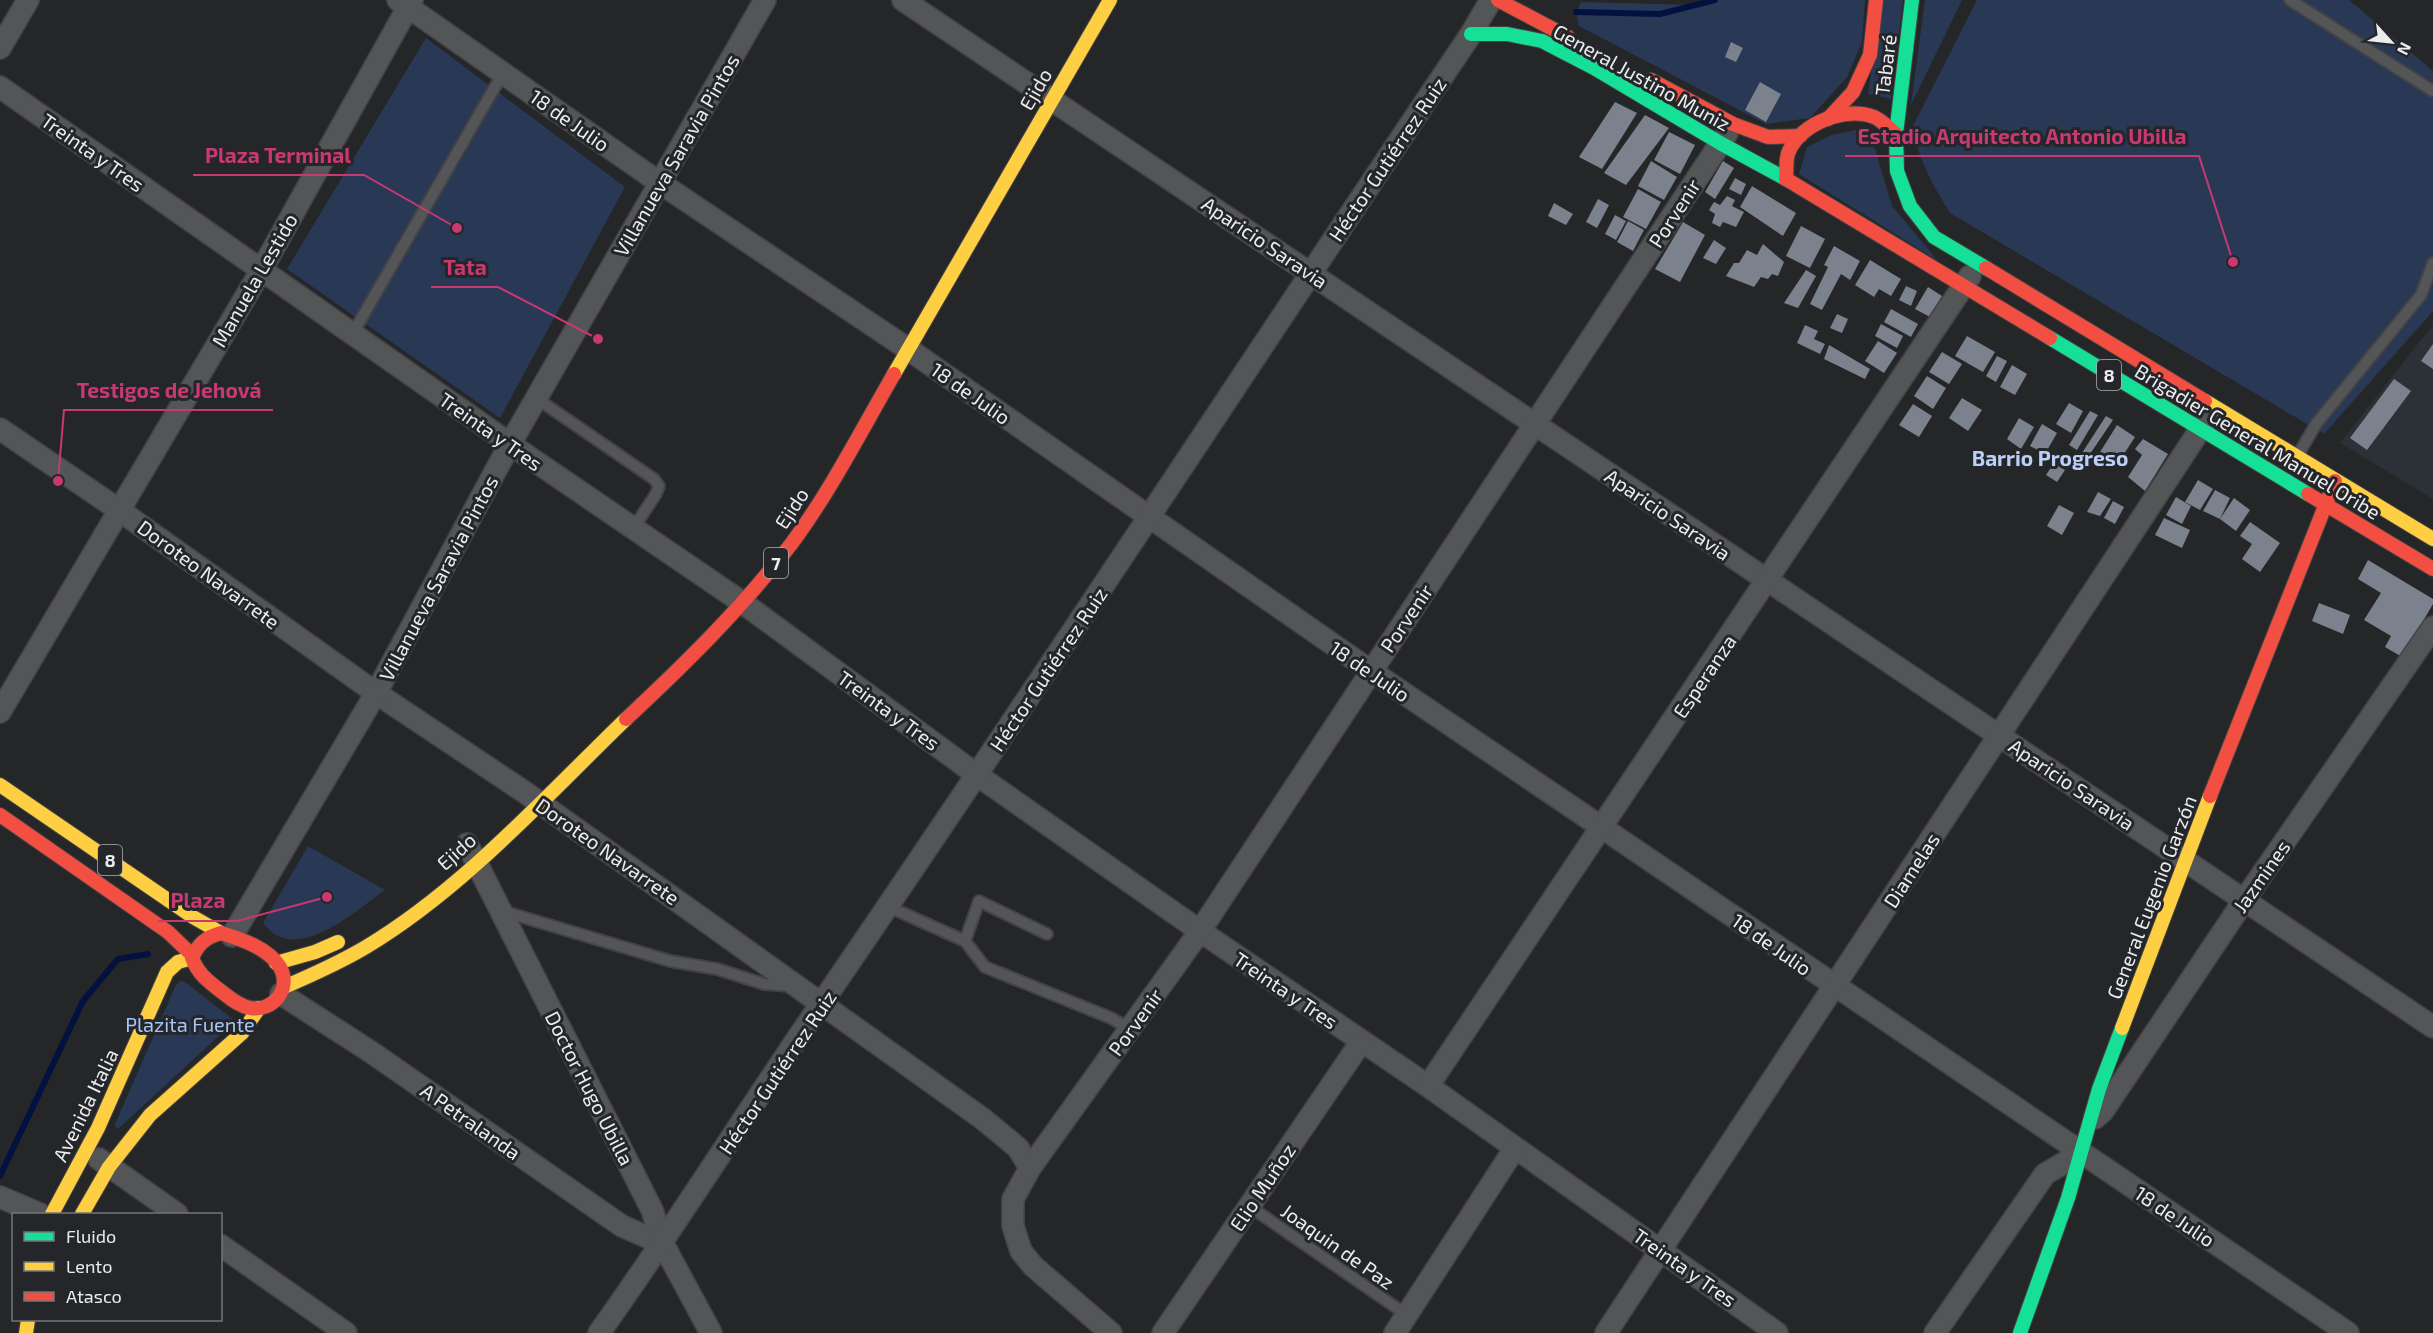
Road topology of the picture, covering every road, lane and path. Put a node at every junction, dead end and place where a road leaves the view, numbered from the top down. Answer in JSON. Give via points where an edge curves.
{"nodes":[{"id":1,"x":28,"y":0,"type":"edge"},
{"id":2,"x":765,"y":0,"type":"edge"},
{"id":3,"x":903,"y":0,"type":"edge"},
{"id":4,"x":1110,"y":0,"type":"edge"},
{"id":5,"x":1491,"y":0,"type":"edge"},
{"id":6,"x":1498,"y":0,"type":"edge"},
{"id":7,"x":1876,"y":0,"type":"edge"},
{"id":8,"x":1912,"y":0,"type":"edge"},
{"id":9,"x":2290,"y":0,"type":"edge"},
{"id":10,"x":406,"y":2,"type":"edge"},
{"id":11,"x":1471,"y":34,"type":"junction"},
{"id":12,"x":1580,"y":43,"type":"dead end"},
{"id":13,"x":0,"y":48,"type":"edge"},
{"id":14,"x":503,"y":73,"type":"junction"},
{"id":15,"x":1641,"y":75,"type":"dead end"},
{"id":16,"x":0,"y":87,"type":"edge"},
{"id":17,"x":1040,"y":91,"type":"junction"},
{"id":18,"x":2433,"y":91,"type":"edge"},
{"id":19,"x":1828,"y":119,"type":"junction"},
{"id":20,"x":1733,"y":124,"type":"junction"},
{"id":21,"x":1896,"y":134,"type":"junction"},
{"id":22,"x":1800,"y":136,"type":"junction"},
{"id":23,"x":1720,"y":143,"type":"junction"},
{"id":24,"x":1786,"y":179,"type":"junction"},
{"id":25,"x":660,"y":183,"type":"junction"},
{"id":26,"x":2433,"y":262,"type":"edge"},
{"id":27,"x":1978,"y":265,"type":"junction"},
{"id":28,"x":262,"y":269,"type":"junction"},
{"id":29,"x":1311,"y":272,"type":"junction"},
{"id":30,"x":1962,"y":287,"type":"junction"},
{"id":31,"x":353,"y":333,"type":"junction"},
{"id":32,"x":897,"y":341,"type":"junction"},
{"id":33,"x":536,"y":398,"type":"junction"},
{"id":34,"x":2214,"y":406,"type":"junction"},
{"id":35,"x":1535,"y":423,"type":"junction"},
{"id":36,"x":0,"y":429,"type":"edge"},
{"id":37,"x":2200,"y":430,"type":"junction"},
{"id":38,"x":510,"y":444,"type":"junction"},
{"id":39,"x":2290,"y":469,"type":"junction"},
{"id":40,"x":2335,"y":481,"type":"junction"},
{"id":41,"x":2326,"y":504,"type":"junction"},
{"id":42,"x":119,"y":510,"type":"junction"},
{"id":43,"x":1149,"y":517,"type":"junction"},
{"id":44,"x":633,"y":529,"type":"junction"},
{"id":45,"x":2433,"y":539,"type":"edge"},
{"id":46,"x":2428,"y":563,"type":"edge"},
{"id":47,"x":1767,"y":581,"type":"junction"},
{"id":48,"x":733,"y":594,"type":"junction"},
{"id":49,"x":2433,"y":627,"type":"edge"},
{"id":50,"x":1371,"y":671,"type":"junction"},
{"id":51,"x":376,"y":693,"type":"junction"},
{"id":52,"x":0,"y":712,"type":"edge"},
{"id":53,"x":1999,"y":735,"type":"junction"},
{"id":54,"x":977,"y":775,"type":"junction"},
{"id":55,"x":0,"y":785,"type":"edge"},
{"id":56,"x":527,"y":794,"type":"junction"},
{"id":57,"x":0,"y":815,"type":"edge"},
{"id":58,"x":1602,"y":827,"type":"junction"},
{"id":59,"x":469,"y":848,"type":"junction"},
{"id":60,"x":2185,"y":860,"type":"junction"},
{"id":61,"x":2244,"y":899,"type":"junction"},
{"id":62,"x":889,"y":907,"type":"junction"},
{"id":63,"x":499,"y":910,"type":"junction"},
{"id":64,"x":1200,"y":931,"type":"junction"},
{"id":65,"x":1047,"y":934,"type":"dead end"},
{"id":66,"x":226,"y":935,"type":"junction"},
{"id":67,"x":350,"y":935,"type":"dead end"},
{"id":68,"x":965,"y":941,"type":"junction"},
{"id":69,"x":192,"y":957,"type":"junction"},
{"id":70,"x":276,"y":963,"type":"junction"},
{"id":71,"x":799,"y":987,"type":"junction"},
{"id":72,"x":1835,"y":987,"type":"junction"},
{"id":73,"x":283,"y":991,"type":"junction"},
{"id":74,"x":822,"y":1003,"type":"junction"},
{"id":75,"x":259,"y":1008,"type":"junction"},
{"id":76,"x":2433,"y":1027,"type":"edge"},
{"id":77,"x":1130,"y":1029,"type":"junction"},
{"id":78,"x":1361,"y":1042,"type":"junction"},
{"id":79,"x":1428,"y":1086,"type":"junction"},
{"id":80,"x":2089,"y":1125,"type":"junction"},
{"id":81,"x":1515,"y":1148,"type":"junction"},
{"id":82,"x":86,"y":1150,"type":"junction"},
{"id":83,"x":2081,"y":1153,"type":"junction"},
{"id":84,"x":109,"y":1167,"type":"junction"},
{"id":85,"x":1030,"y":1167,"type":"junction"},
{"id":86,"x":0,"y":1197,"type":"edge"},
{"id":87,"x":1250,"y":1206,"type":"junction"},
{"id":88,"x":36,"y":1213,"type":"edge"},
{"id":89,"x":53,"y":1213,"type":"edge"},
{"id":90,"x":83,"y":1213,"type":"edge"},
{"id":91,"x":174,"y":1213,"type":"edge"},
{"id":92,"x":663,"y":1244,"type":"junction"},
{"id":93,"x":222,"y":1246,"type":"edge"},
{"id":94,"x":1661,"y":1250,"type":"junction"},
{"id":95,"x":1407,"y":1315,"type":"junction"},
{"id":96,"x":346,"y":1333,"type":"edge"},
{"id":97,"x":599,"y":1333,"type":"edge"},
{"id":98,"x":711,"y":1333,"type":"edge"},
{"id":99,"x":1111,"y":1333,"type":"edge"},
{"id":100,"x":1163,"y":1333,"type":"edge"},
{"id":101,"x":1395,"y":1333,"type":"edge"},
{"id":102,"x":1606,"y":1333,"type":"edge"},
{"id":103,"x":1777,"y":1333,"type":"edge"},
{"id":104,"x":1935,"y":1333,"type":"edge"},
{"id":105,"x":2019,"y":1333,"type":"edge"},
{"id":106,"x":2348,"y":1333,"type":"edge"}],
"edges":[{"from":1,"to":13,"type":"street"},
{"from":2,"to":25,"type":"street","name":"Villanueva Saravia Pintos"},
{"from":3,"to":17,"type":"street","name":"Aparicio Saravia"},
{"from":4,"to":17,"type":"main road","name":"Ejido","number":"7"},
{"from":5,"to":11,"type":"street","name":"Héctor Gutiérrez Ruiz"},
{"from":6,"to":12,"type":"main road","name":"General Justino Muniz"},
{"from":7,"to":19,"type":"main road","name":"Tabaré","via":[[1870,56],[1853,92]]},
{"from":8,"to":21,"type":"main road","name":"Tabaré","number":"8"},
{"from":9,"to":18,"type":"lane"},
{"from":10,"to":14,"type":"street","name":"18 de Julio"},
{"from":10,"to":28,"type":"street","name":"Manuela Lestido"},
{"from":11,"to":23,"type":"main road","name":"General Justino Muniz","via":[[1507,34],[1542,42],[1594,68]]},
{"from":11,"to":29,"type":"street","name":"Héctor Gutiérrez Ruiz"},
{"from":14,"to":25,"type":"street","name":"18 de Julio"},
{"from":14,"to":31,"type":"lane"},
{"from":15,"to":20,"type":"main road","name":"General Justino Muniz"},
{"from":16,"to":28,"type":"street","name":"Treinta y Tres"},
{"from":17,"to":29,"type":"street","name":"Aparicio Saravia"},
{"from":17,"to":32,"type":"main road","name":"Ejido","number":"7"},
{"from":19,"to":21,"type":"main road","via":[[1850,113],[1875,118]]},
{"from":19,"to":22,"type":"main road"},
{"from":20,"to":22,"type":"main road","name":"General Justino Muniz","via":[[1768,137]]},
{"from":20,"to":23,"type":"street","name":"Porvenir"},
{"from":21,"to":27,"type":"main road","name":"Brigadier General Manuel Oribe","number":"8","via":[[1897,171],[1911,206],[1934,237]]},
{"from":22,"to":24,"type":"main road","via":[[1788,152]]},
{"from":23,"to":24,"type":"main road","name":"General Justino Muniz"},
{"from":23,"to":35,"type":"street","name":"Porvenir"},
{"from":24,"to":30,"type":"main road","name":"Brigadier General Manuel Oribe","number":"8"},
{"from":25,"to":32,"type":"street","name":"18 de Julio"},
{"from":25,"to":33,"type":"street","name":"Villanueva Saravia Pintos"},
{"from":26,"to":39,"type":"lane","via":[[2421,295],[2316,424]]},
{"from":27,"to":30,"type":"street","name":"Esperanza"},
{"from":27,"to":34,"type":"main road","name":"Brigadier General Manuel Oribe","number":"8"},
{"from":28,"to":31,"type":"street","name":"Treinta y Tres"},
{"from":28,"to":42,"type":"street","name":"Manuela Lestido"},
{"from":29,"to":35,"type":"street","name":"Aparicio Saravia"},
{"from":29,"to":43,"type":"street","name":"Héctor Gutiérrez Ruiz"},
{"from":30,"to":37,"type":"main road","name":"Brigadier General Manuel Oribe","number":"8"},
{"from":30,"to":47,"type":"street","name":"Esperanza"},
{"from":31,"to":38,"type":"street","name":"Treinta y Tres"},
{"from":32,"to":43,"type":"street","name":"18 de Julio"},
{"from":32,"to":48,"type":"main road","name":"Ejido","number":"7","via":[[812,514],[783,555]]},
{"from":33,"to":38,"type":"street","name":"Villanueva Saravia Pintos"},
{"from":33,"to":44,"type":"lane","via":[[654,479],[659,486],[656,494]]},
{"from":34,"to":37,"type":"street","name":"Diamelas"},
{"from":34,"to":39,"type":"main road","name":"Brigadier General Manuel Oribe","number":"8"},
{"from":35,"to":47,"type":"street","name":"Aparicio Saravia"},
{"from":35,"to":50,"type":"street","name":"Porvenir"},
{"from":36,"to":42,"type":"street","name":"Doroteo Navarrete"},
{"from":37,"to":39,"type":"main road","name":"Brigadier General Manuel Oribe","number":"8"},
{"from":37,"to":53,"type":"street","name":"Diamelas"},
{"from":38,"to":44,"type":"street","name":"Treinta y Tres"},
{"from":38,"to":51,"type":"street","name":"Villanueva Saravia Pintos"},
{"from":39,"to":40,"type":"main road","name":"Brigadier General Manuel Oribe","number":"8"},
{"from":39,"to":41,"type":"main road","name":"Brigadier General Manuel Oribe","number":"8"},
{"from":40,"to":41,"type":"main road","name":"General Eugenio Garzón"},
{"from":40,"to":45,"type":"main road","name":"Brigadier General Manuel Oribe","number":"8"},
{"from":41,"to":46,"type":"main road","name":"Brigadier General Manuel Oribe","number":"8"},
{"from":41,"to":60,"type":"main road","name":"General Eugenio Garzón"},
{"from":42,"to":51,"type":"street","name":"Doroteo Navarrete"},
{"from":42,"to":52,"type":"street","name":"Manuela Lestido"},
{"from":43,"to":50,"type":"street","name":"18 de Julio"},
{"from":43,"to":54,"type":"street","name":"Héctor Gutiérrez Ruiz"},
{"from":44,"to":48,"type":"street","name":"Treinta y Tres"},
{"from":47,"to":53,"type":"street","name":"Aparicio Saravia"},
{"from":47,"to":58,"type":"street","name":"Esperanza"},
{"from":48,"to":54,"type":"street","name":"Treinta y Tres"},
{"from":48,"to":56,"type":"main road","name":"Ejido","number":"7","via":[[722,627]]},
{"from":49,"to":61,"type":"street","name":"Jazmines"},
{"from":50,"to":58,"type":"street","name":"18 de Julio"},
{"from":50,"to":64,"type":"street","name":"Porvenir"},
{"from":51,"to":56,"type":"street","name":"Doroteo Navarrete"},
{"from":51,"to":66,"type":"street","name":"Villanueva Saravia Pintos"},
{"from":53,"to":60,"type":"street","name":"Aparicio Saravia"},
{"from":53,"to":72,"type":"street","name":"Diamelas"},
{"from":54,"to":62,"type":"street","name":"Héctor Gutiérrez Ruiz"},
{"from":54,"to":64,"type":"street","name":"Treinta y Tres"},
{"from":55,"to":66,"type":"main road","number":"8","via":[[193,917]]},
{"from":56,"to":59,"type":"main road","name":"Ejido","number":"7"},
{"from":56,"to":71,"type":"street","name":"Doroteo Navarrete"},
{"from":57,"to":69,"type":"main road","number":"8","via":[[168,932]]},
{"from":58,"to":72,"type":"street","name":"18 de Julio"},
{"from":58,"to":79,"type":"street","name":"Esperanza"},
{"from":59,"to":63,"type":"street","name":"Doctor Hugo Ubilla"},
{"from":59,"to":73,"type":"main road","name":"Ejido","number":"7","via":[[422,907],[327,970]]},
{"from":60,"to":61,"type":"street","name":"Aparicio Saravia"},
{"from":60,"to":80,"type":"main road","name":"General Eugenio Garzón","via":[[2098,1089]]},
{"from":61,"to":76,"type":"street","name":"Aparicio Saravia"},
{"from":61,"to":80,"type":"street","name":"Jazmines","via":[[2103,1111]]},
{"from":62,"to":68,"type":"lane"},
{"from":62,"to":74,"type":"street","name":"Héctor Gutiérrez Ruiz"},
{"from":63,"to":71,"type":"lane","via":[[670,961],[717,969],[764,984]]},
{"from":63,"to":92,"type":"street","name":"Doctor Hugo Ubilla","via":[[652,1210]]},
{"from":64,"to":77,"type":"street","name":"Porvenir"},
{"from":64,"to":78,"type":"street","name":"Treinta y Tres"},
{"from":65,"to":68,"type":"lane","via":[[979,901]]},
{"from":66,"to":69,"type":"main road","via":[[203,939]]},
{"from":66,"to":70,"type":"main road","via":[[256,948]]},
{"from":67,"to":70,"type":"main road","via":[[315,952]]},
{"from":68,"to":77,"type":"lane","via":[[985,967]]},
{"from":69,"to":75,"type":"main road","via":[[207,982],[239,1004]]},
{"from":69,"to":82,"type":"main road","name":"Avenida Italia","via":[[167,972]]},
{"from":70,"to":73,"type":"main road","via":[[283,974]]},
{"from":71,"to":74,"type":"street","name":"Doroteo Navarrete"},
{"from":72,"to":83,"type":"street","name":"18 de Julio"},
{"from":72,"to":94,"type":"street","name":"Diamelas"},
{"from":73,"to":75,"type":"main road","via":[[275,1003]]},
{"from":73,"to":92,"type":"street","name":"A Petralanda","via":[[622,1226]]},
{"from":74,"to":85,"type":"street","name":"Doroteo Navarrete","via":[[983,1119],[1018,1148]]},
{"from":74,"to":92,"type":"street","name":"Héctor Gutiérrez Ruiz"},
{"from":75,"to":84,"type":"main road","via":[[242,1034],[150,1115]]},
{"from":77,"to":85,"type":"street","name":"Porvenir"},
{"from":78,"to":79,"type":"street","name":"Treinta y Tres"},
{"from":78,"to":87,"type":"street","name":"Elio Muñoz"},
{"from":79,"to":81,"type":"street","name":"Treinta y Tres"},
{"from":80,"to":83,"type":"main road","name":"General Eugenio Garzón"},
{"from":81,"to":94,"type":"street","name":"Treinta y Tres"},
{"from":81,"to":95,"type":"street"},
{"from":82,"to":84,"type":"street"},
{"from":82,"to":89,"type":"main road","name":"Avenida Italia"},
{"from":83,"to":104,"type":"street","via":[[2045,1174]]},
{"from":83,"to":105,"type":"main road","name":"General Eugenio Garzón"},
{"from":83,"to":106,"type":"street","name":"18 de Julio"},
{"from":84,"to":90,"type":"main road"},
{"from":84,"to":91,"type":"street"},
{"from":85,"to":99,"type":"street","via":[[1013,1199],[1013,1226],[1021,1251]]},
{"from":86,"to":88,"type":"street"},
{"from":87,"to":95,"type":"lane","name":"Joaquin de Paz"},
{"from":87,"to":100,"type":"street","name":"Elio Muñoz"},
{"from":92,"to":97,"type":"street","name":"Héctor Gutiérrez Ruiz"},
{"from":92,"to":98,"type":"street","name":"Doctor Hugo Ubilla"},
{"from":93,"to":96,"type":"street"},
{"from":94,"to":102,"type":"street","name":"Diamelas"},
{"from":94,"to":103,"type":"street","name":"Treinta y Tres"},
{"from":95,"to":101,"type":"street"}]}
